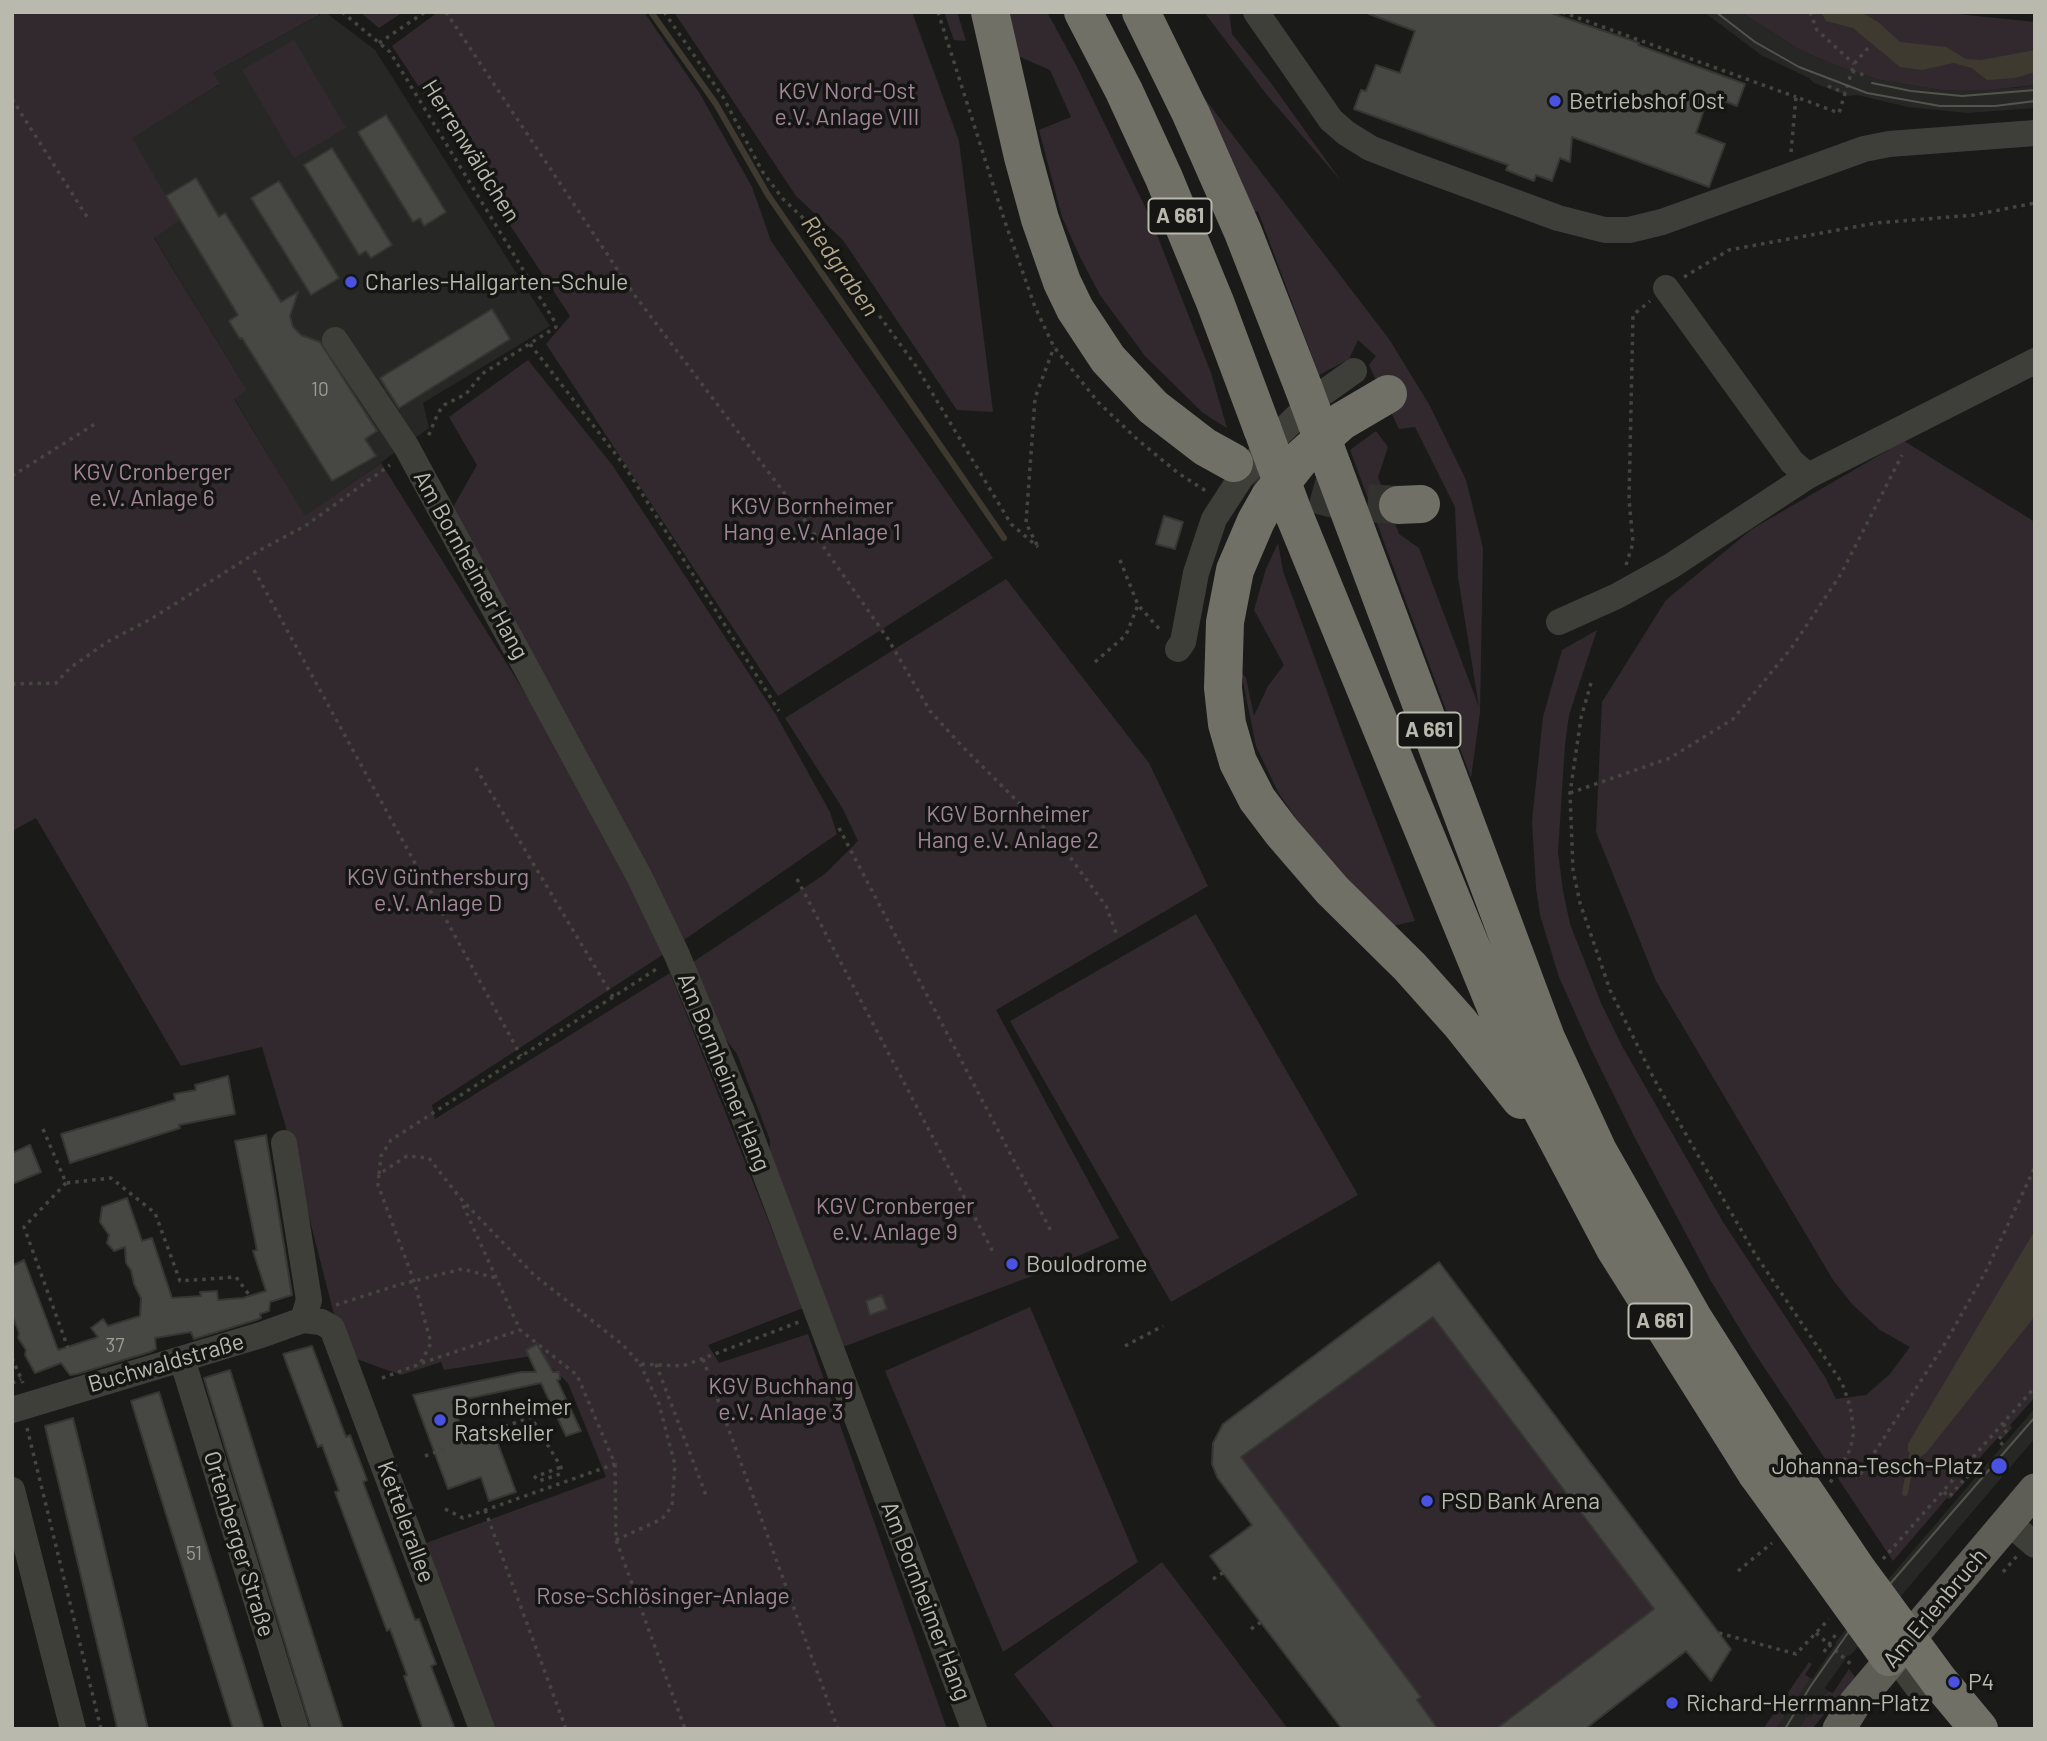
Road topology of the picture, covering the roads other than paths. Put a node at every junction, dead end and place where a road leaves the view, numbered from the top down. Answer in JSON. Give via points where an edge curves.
{"nodes":[{"id":1,"x":990,"y":12,"type":"edge"},
{"id":2,"x":1083,"y":12,"type":"edge"},
{"id":3,"x":1140,"y":12,"type":"edge"},
{"id":4,"x":1256,"y":12,"type":"edge"},
{"id":5,"x":2035,"y":133,"type":"edge"},
{"id":6,"x":1666,"y":288,"type":"road end"},
{"id":7,"x":335,"y":340,"type":"dead end"},
{"id":8,"x":2035,"y":361,"type":"edge"},
{"id":9,"x":1354,"y":371,"type":"dead end"},
{"id":10,"x":1388,"y":394,"type":"dead end"},
{"id":11,"x":1234,"y":463,"type":"tunnel mouth"},
{"id":12,"x":1808,"y":477,"type":"junction"},
{"id":13,"x":1559,"y":622,"type":"dead end"},
{"id":14,"x":1178,"y":649,"type":"dead end"},
{"id":15,"x":284,"y":1143,"type":"dead end"},
{"id":16,"x":1568,"y":1164,"type":"junction"},
{"id":17,"x":312,"y":1321,"type":"junction"},
{"id":18,"x":181,"y":1359,"type":"junction"},
{"id":19,"x":15,"y":1399,"type":"edge"},
{"id":20,"x":1770,"y":1467,"type":"junction"},
{"id":21,"x":12,"y":1490,"type":"edge"},
{"id":22,"x":2035,"y":1490,"type":"edge"},
{"id":23,"x":2008,"y":1522,"type":"junction"},
{"id":24,"x":2035,"y":1545,"type":"edge"},
{"id":25,"x":1894,"y":1656,"type":"junction"},
{"id":26,"x":1921,"y":1692,"type":"dead end"},
{"id":27,"x":73,"y":1729,"type":"edge"},
{"id":28,"x":296,"y":1729,"type":"edge"},
{"id":29,"x":482,"y":1729,"type":"edge"},
{"id":30,"x":974,"y":1729,"type":"edge"},
{"id":31,"x":1839,"y":1729,"type":"edge"},
{"id":32,"x":1944,"y":1729,"type":"edge"},
{"id":33,"x":1979,"y":1729,"type":"edge"}],
"edges":[{"from":1,"to":11,"type":"highway","via":[[1040,219],[1075,309],[1108,359],[1153,408]]},
{"from":2,"to":16,"type":"highway","number":"A 661","bridge":true,"via":[[1164,178],[1295,517],[1499,1015]]},
{"from":3,"to":20,"type":"highway","number":"A 661","bridge":true,"via":[[1238,220],[1546,1038],[1598,1151],[1693,1318]]},
{"from":4,"to":5,"type":"street","via":[[1331,120],[1370,148],[1581,226],[1605,230],[1648,226],[1844,155],[1889,145]]},
{"from":6,"to":12,"type":"street","via":[[1792,462]]},
{"from":7,"to":30,"type":"street","name":"Am Bornheimer Hang","via":[[409,451],[633,864],[677,955],[742,1112]]},
{"from":8,"to":12,"type":"street"},
{"from":9,"to":14,"type":"street","via":[[1316,398],[1275,438],[1240,478],[1214,519],[1196,573],[1184,642]]},
{"from":10,"to":16,"type":"highway","via":[[1342,421],[1302,457],[1256,521],[1236,570],[1225,622],[1227,724],[1238,762],[1257,799],[1282,832],[1460,1023]]},
{"from":12,"to":13,"type":"street","via":[[1671,566]]},
{"from":15,"to":17,"type":"street"},
{"from":16,"to":20,"type":"highway","number":"A 661","via":[[1614,1247]]},
{"from":17,"to":18,"type":"street","name":"Buchwaldstraße"},
{"from":17,"to":29,"type":"street","name":"Kettelerallee","via":[[332,1328]]},
{"from":18,"to":19,"type":"street","name":"Buchwaldstraße"},
{"from":18,"to":28,"type":"street","name":"Ortenberger Straße"},
{"from":20,"to":32,"type":"highway","number":"A 661","bridge":true,"via":[[1834,1583]]},
{"from":20,"to":33,"type":"highway","number":"A 661","bridge":true,"via":[[1856,1568]]},
{"from":21,"to":27,"type":"street"},
{"from":22,"to":23,"type":"main road","name":"Am Erlenbruch"},
{"from":23,"to":24,"type":"street"},
{"from":23,"to":25,"type":"main road","name":"Am Erlenbruch"},
{"from":25,"to":26,"type":"street"},
{"from":25,"to":31,"type":"main road","name":"Am Erlenbruch"}]}
